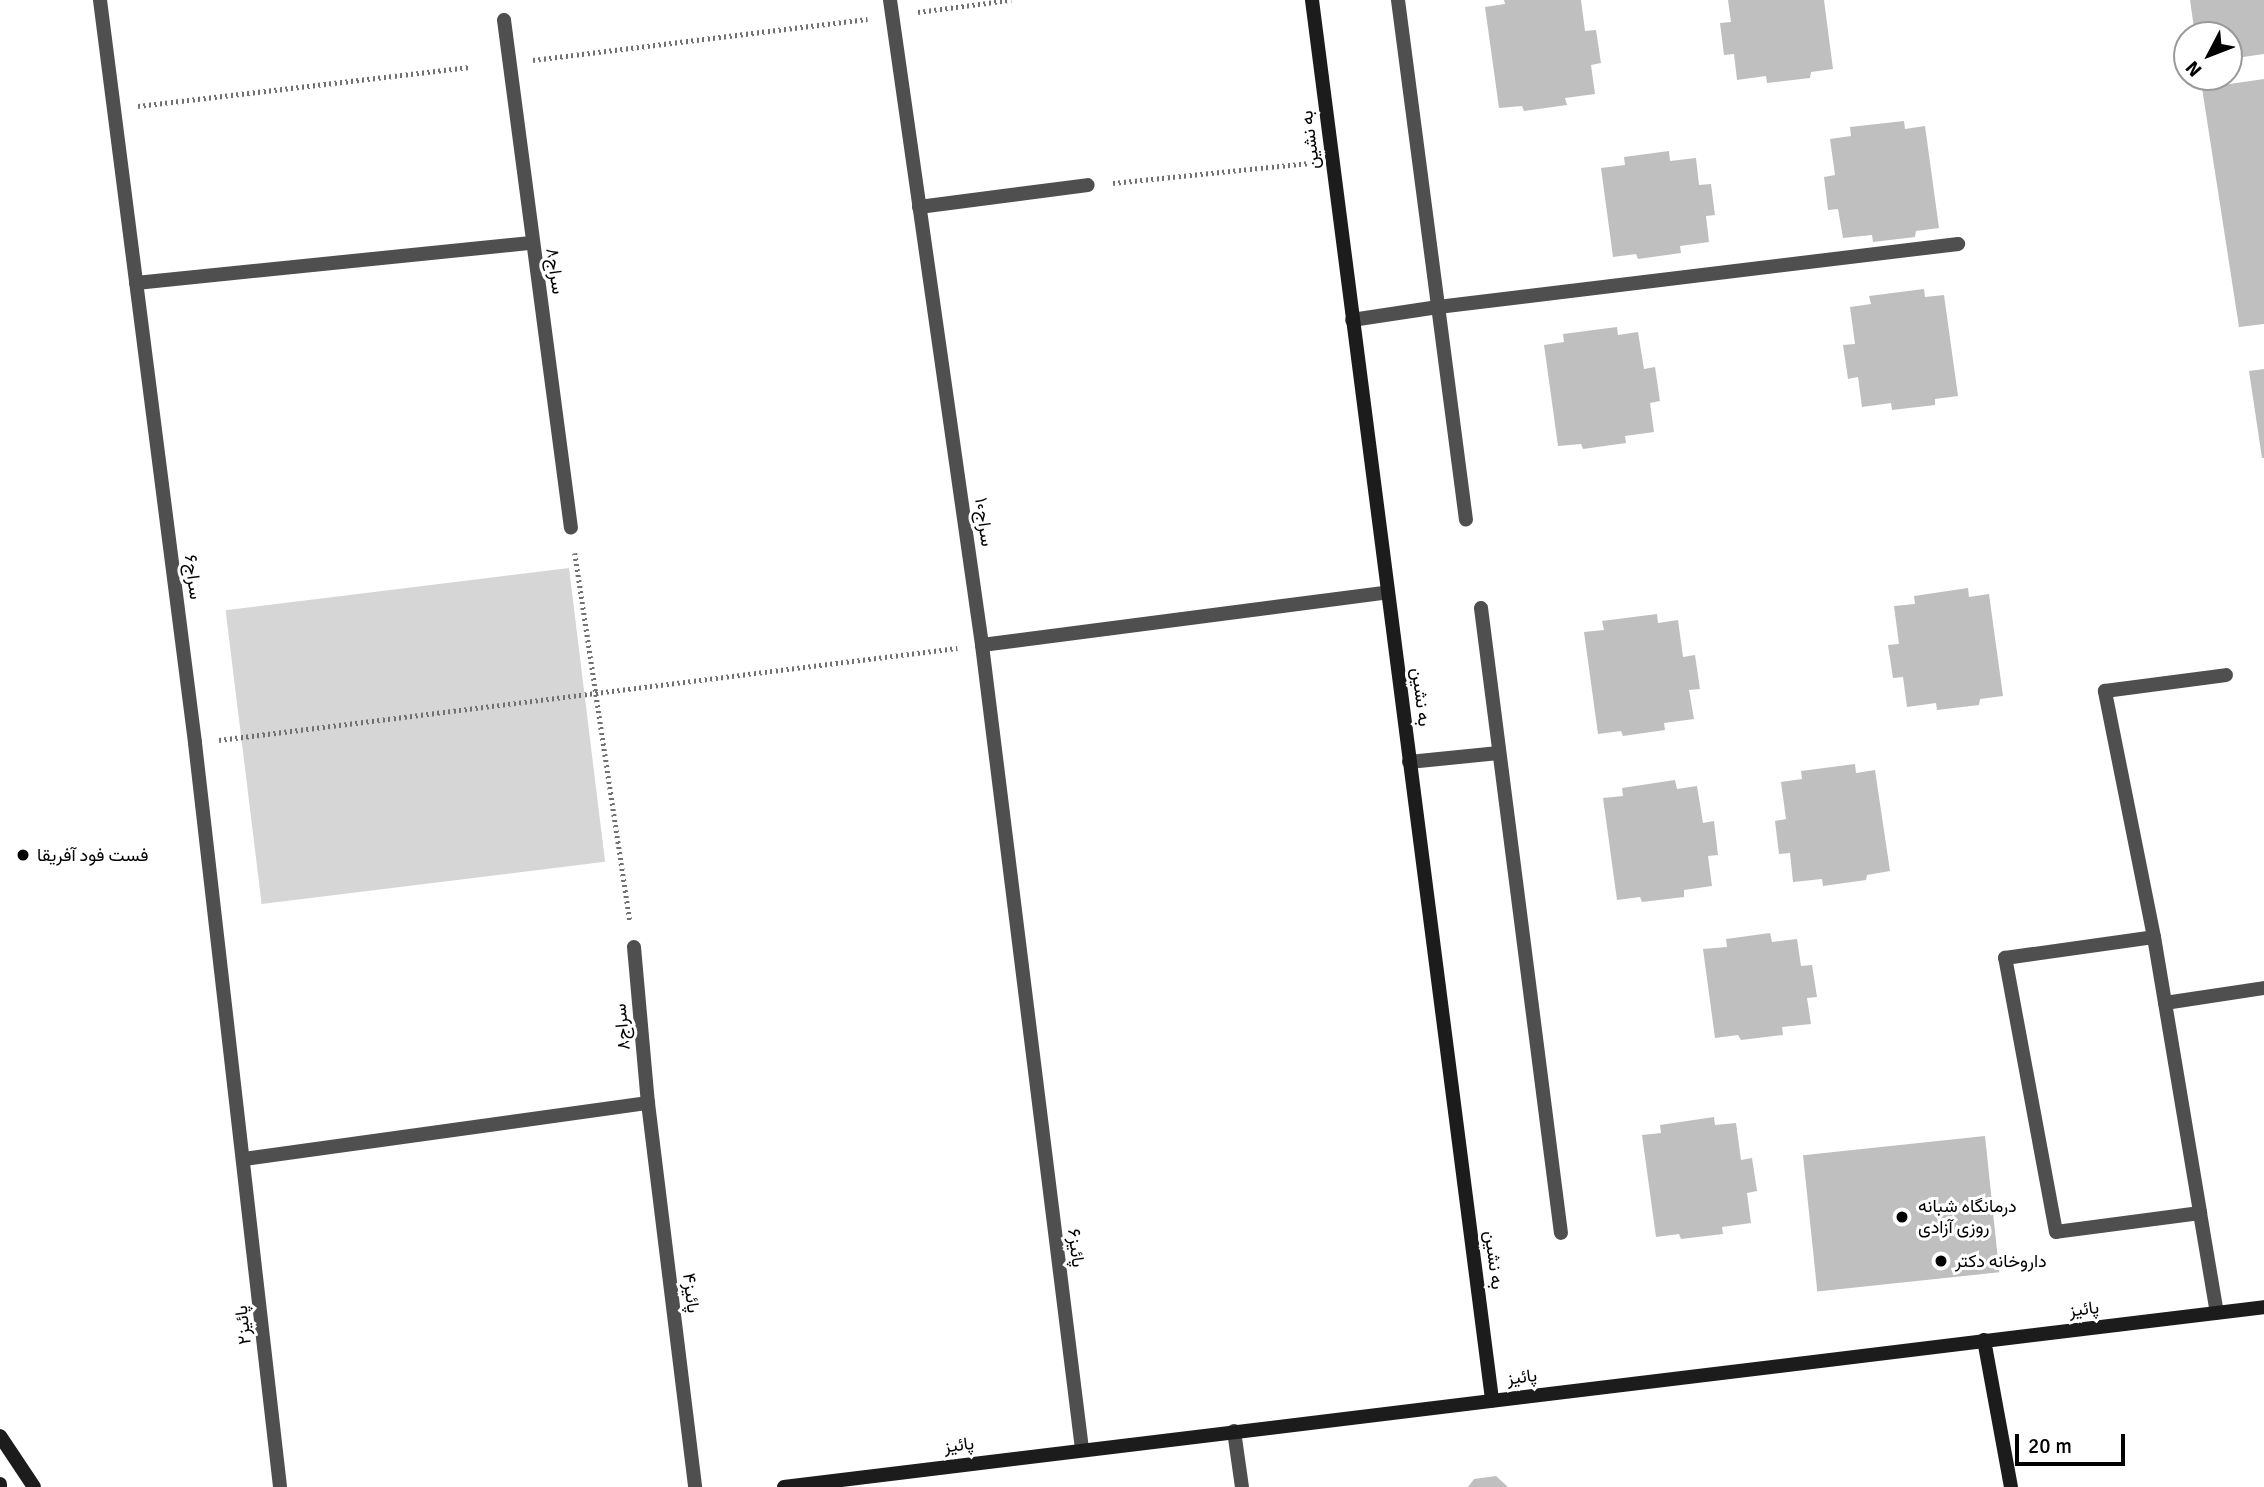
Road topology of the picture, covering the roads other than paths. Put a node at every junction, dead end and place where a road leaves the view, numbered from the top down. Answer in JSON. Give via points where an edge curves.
{"nodes":[{"id":1,"x":100,"y":0,"type":"edge"},
{"id":2,"x":890,"y":0,"type":"edge"},
{"id":3,"x":1312,"y":0,"type":"edge"},
{"id":4,"x":1398,"y":0,"type":"edge"},
{"id":5,"x":504,"y":20,"type":"dead end"},
{"id":6,"x":1088,"y":186,"type":"road end"},
{"id":7,"x":919,"y":206,"type":"junction"},
{"id":8,"x":531,"y":243,"type":"junction"},
{"id":9,"x":1958,"y":244,"type":"dead end"},
{"id":10,"x":136,"y":283,"type":"junction"},
{"id":11,"x":1438,"y":307,"type":"junction"},
{"id":12,"x":1352,"y":320,"type":"junction"},
{"id":13,"x":1466,"y":520,"type":"dead end"},
{"id":14,"x":571,"y":528,"type":"road end"},
{"id":15,"x":1388,"y":592,"type":"junction"},
{"id":16,"x":1481,"y":608,"type":"dead end"},
{"id":17,"x":982,"y":645,"type":"junction"},
{"id":18,"x":2226,"y":675,"type":"dead end"},
{"id":19,"x":1499,"y":753,"type":"junction"},
{"id":20,"x":1409,"y":762,"type":"junction"},
{"id":21,"x":2154,"y":937,"type":"junction"},
{"id":22,"x":634,"y":947,"type":"road end"},
{"id":23,"x":2264,"y":988,"type":"edge"},
{"id":24,"x":2165,"y":1003,"type":"junction"},
{"id":25,"x":1031,"y":1051,"type":"joint"},
{"id":26,"x":648,"y":1103,"type":"junction"},
{"id":27,"x":244,"y":1159,"type":"junction"},
{"id":28,"x":2200,"y":1213,"type":"junction"},
{"id":29,"x":1561,"y":1233,"type":"dead end"},
{"id":30,"x":2264,"y":1307,"type":"edge"},
{"id":31,"x":2217,"y":1313,"type":"junction"},
{"id":32,"x":1984,"y":1340,"type":"junction"},
{"id":33,"x":1492,"y":1400,"type":"junction"},
{"id":34,"x":1234,"y":1431,"type":"junction"},
{"id":35,"x":0,"y":1436,"type":"edge"},
{"id":36,"x":1082,"y":1449,"type":"junction"},
{"id":37,"x":883,"y":1480,"type":"edge"},
{"id":38,"x":34,"y":1487,"type":"edge"},
{"id":39,"x":280,"y":1487,"type":"edge"},
{"id":40,"x":695,"y":1487,"type":"edge"},
{"id":41,"x":784,"y":1487,"type":"edge"},
{"id":42,"x":1242,"y":1487,"type":"edge"},
{"id":43,"x":2011,"y":1487,"type":"edge"}],
"edges":[{"from":1,"to":10,"type":"street","name":"سراج۶"},
{"from":2,"to":7,"type":"street","name":"سراج۱۰"},
{"from":3,"to":12,"type":"street","name":"به نشین"},
{"from":4,"to":11,"type":"street"},
{"from":5,"to":8,"type":"street","name":"سراج۸"},
{"from":6,"to":7,"type":"street"},
{"from":7,"to":17,"type":"street","name":"سراج۱۰"},
{"from":8,"to":10,"type":"street"},
{"from":8,"to":14,"type":"street","name":"سراج۸"},
{"from":9,"to":11,"type":"street"},
{"from":10,"to":27,"type":"street","name":"سراج۶"},
{"from":11,"to":12,"type":"street"},
{"from":11,"to":13,"type":"street"},
{"from":12,"to":15,"type":"street","name":"به نشین"},
{"from":15,"to":17,"type":"street"},
{"from":15,"to":20,"type":"street","name":"به نشین"},
{"from":16,"to":19,"type":"street"},
{"from":17,"to":25,"type":"street","name":"سراج۱۰"},
{"from":18,"to":21,"type":"street","via":[[2105,691]]},
{"from":19,"to":20,"type":"street"},
{"from":19,"to":29,"type":"street"},
{"from":20,"to":33,"type":"street","name":"به نشین"},
{"from":21,"to":24,"type":"street"},
{"from":21,"to":28,"type":"street","via":[[2005,958],[2056,1232]]},
{"from":22,"to":26,"type":"street","name":"۸سراج"},
{"from":23,"to":24,"type":"street"},
{"from":24,"to":28,"type":"street"},
{"from":25,"to":36,"type":"street","name":"پائیز۶"},
{"from":26,"to":27,"type":"street"},
{"from":26,"to":40,"type":"street","name":"پائیز۴"},
{"from":27,"to":39,"type":"street","name":"پائیز۲"},
{"from":28,"to":31,"type":"street"},
{"from":30,"to":31,"type":"street","name":"پائیز"},
{"from":31,"to":32,"type":"street","name":"پائیز"},
{"from":32,"to":33,"type":"street","name":"پائیز"},
{"from":32,"to":43,"type":"street"},
{"from":33,"to":34,"type":"street","name":"پائیز"},
{"from":34,"to":36,"type":"street","name":"پائیز"},
{"from":34,"to":42,"type":"street"},
{"from":35,"to":38,"type":"street"},
{"from":36,"to":37,"type":"street","name":"پائیز"},
{"from":37,"to":41,"type":"street","name":"پائیز"}]}
